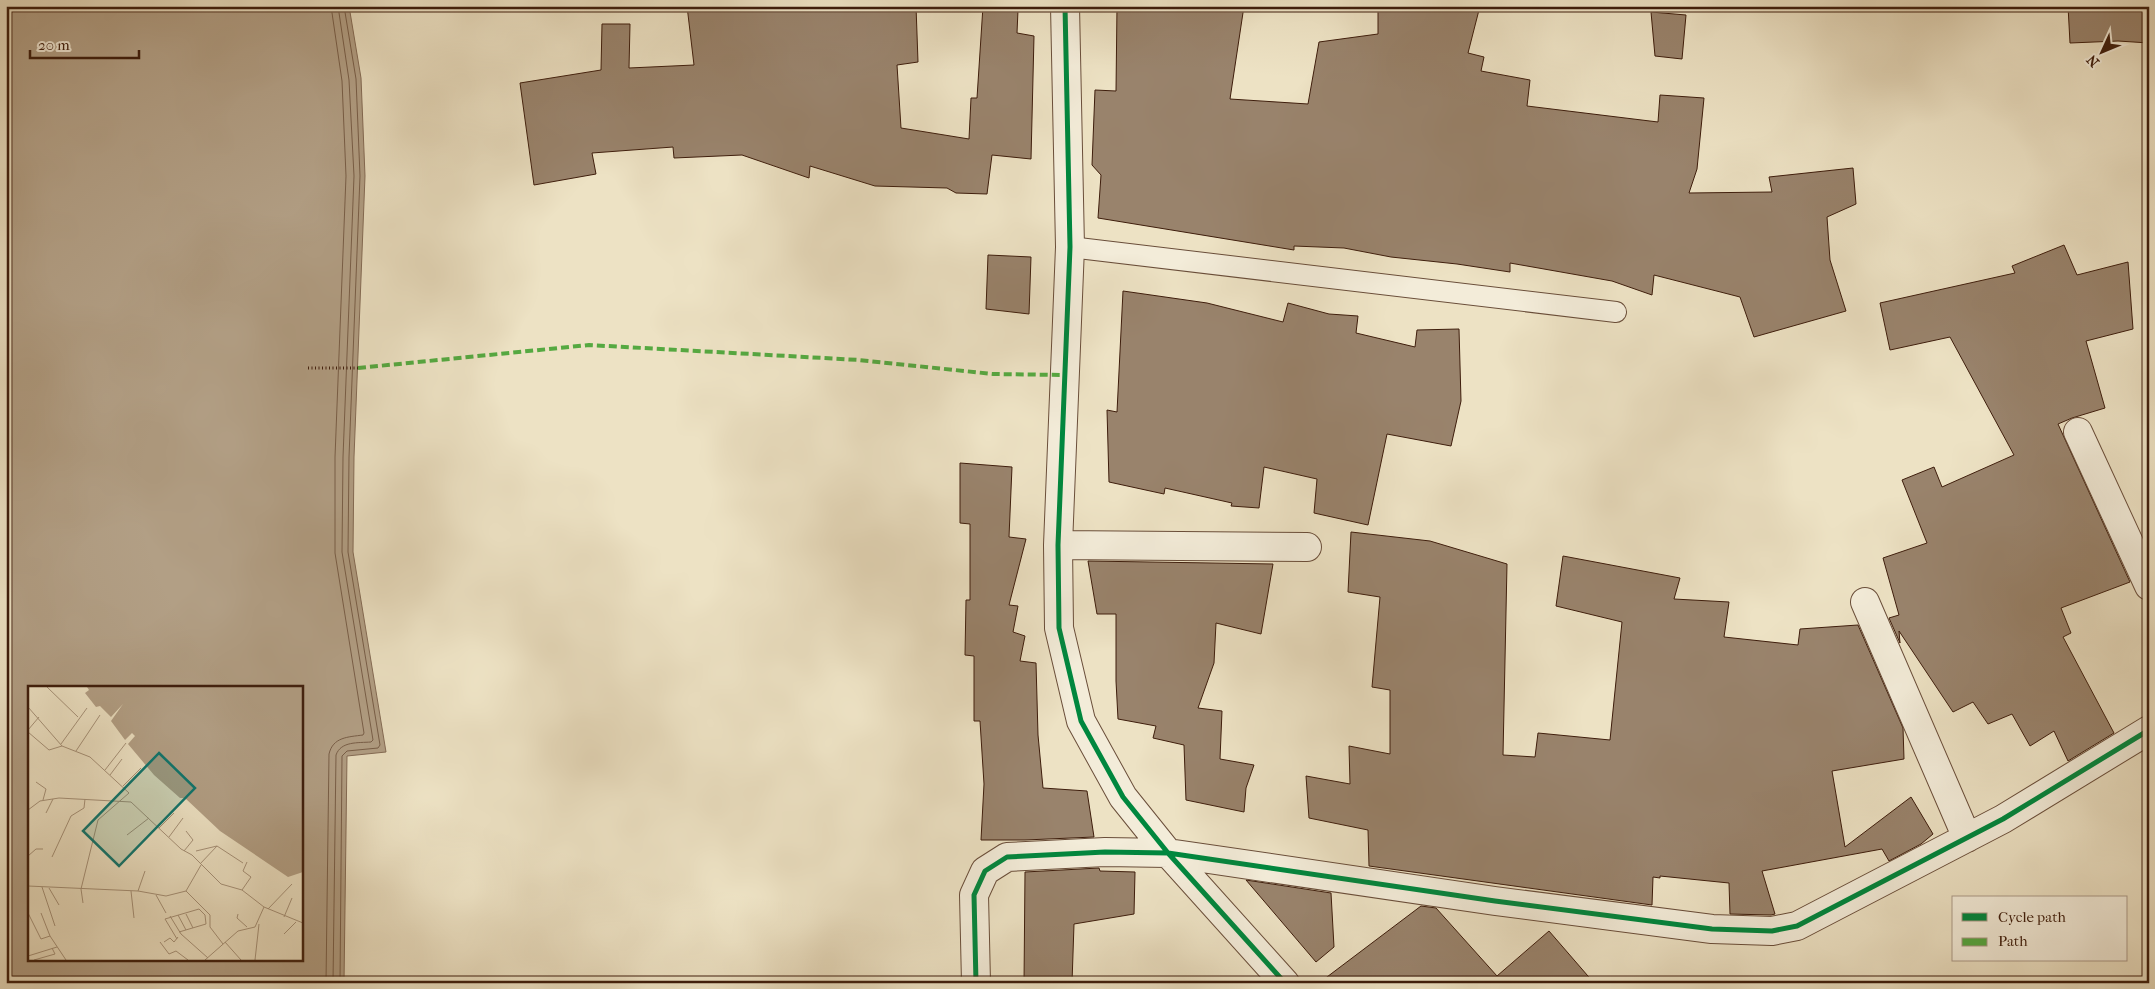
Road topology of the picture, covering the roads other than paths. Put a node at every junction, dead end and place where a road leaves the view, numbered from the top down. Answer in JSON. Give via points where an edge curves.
{"nodes":[{"id":1,"x":1064,"y":6,"type":"edge"},
{"id":2,"x":1070,"y":247,"type":"junction"},
{"id":3,"x":1616,"y":312,"type":"dead end"},
{"id":4,"x":2078,"y":432,"type":"dead end"},
{"id":5,"x":1058,"y":545,"type":"junction"},
{"id":6,"x":1307,"y":547,"type":"dead end"},
{"id":7,"x":2149,"y":586,"type":"edge"},
{"id":8,"x":1865,"y":602,"type":"dead end"},
{"id":9,"x":2149,"y":730,"type":"edge"},
{"id":10,"x":1967,"y":838,"type":"junction"},
{"id":11,"x":1168,"y":853,"type":"junction"},
{"id":12,"x":976,"y":983,"type":"edge"},
{"id":13,"x":1285,"y":983,"type":"edge"}],
"edges":[{"from":1,"to":2,"type":"street"},
{"from":2,"to":3,"type":"lane"},
{"from":2,"to":5,"type":"street"},
{"from":4,"to":7,"type":"street"},
{"from":5,"to":6,"type":"street"},
{"from":5,"to":11,"type":"street","via":[[1059,628],[1081,721],[1122,797]]},
{"from":8,"to":10,"type":"street"},
{"from":9,"to":10,"type":"street"},
{"from":10,"to":11,"type":"street","via":[[1797,926],[1772,931],[1712,929],[1495,901]]},
{"from":11,"to":12,"type":"street","via":[[1105,852],[1007,857],[985,871],[974,895]]},
{"from":11,"to":13,"type":"street"}]}
